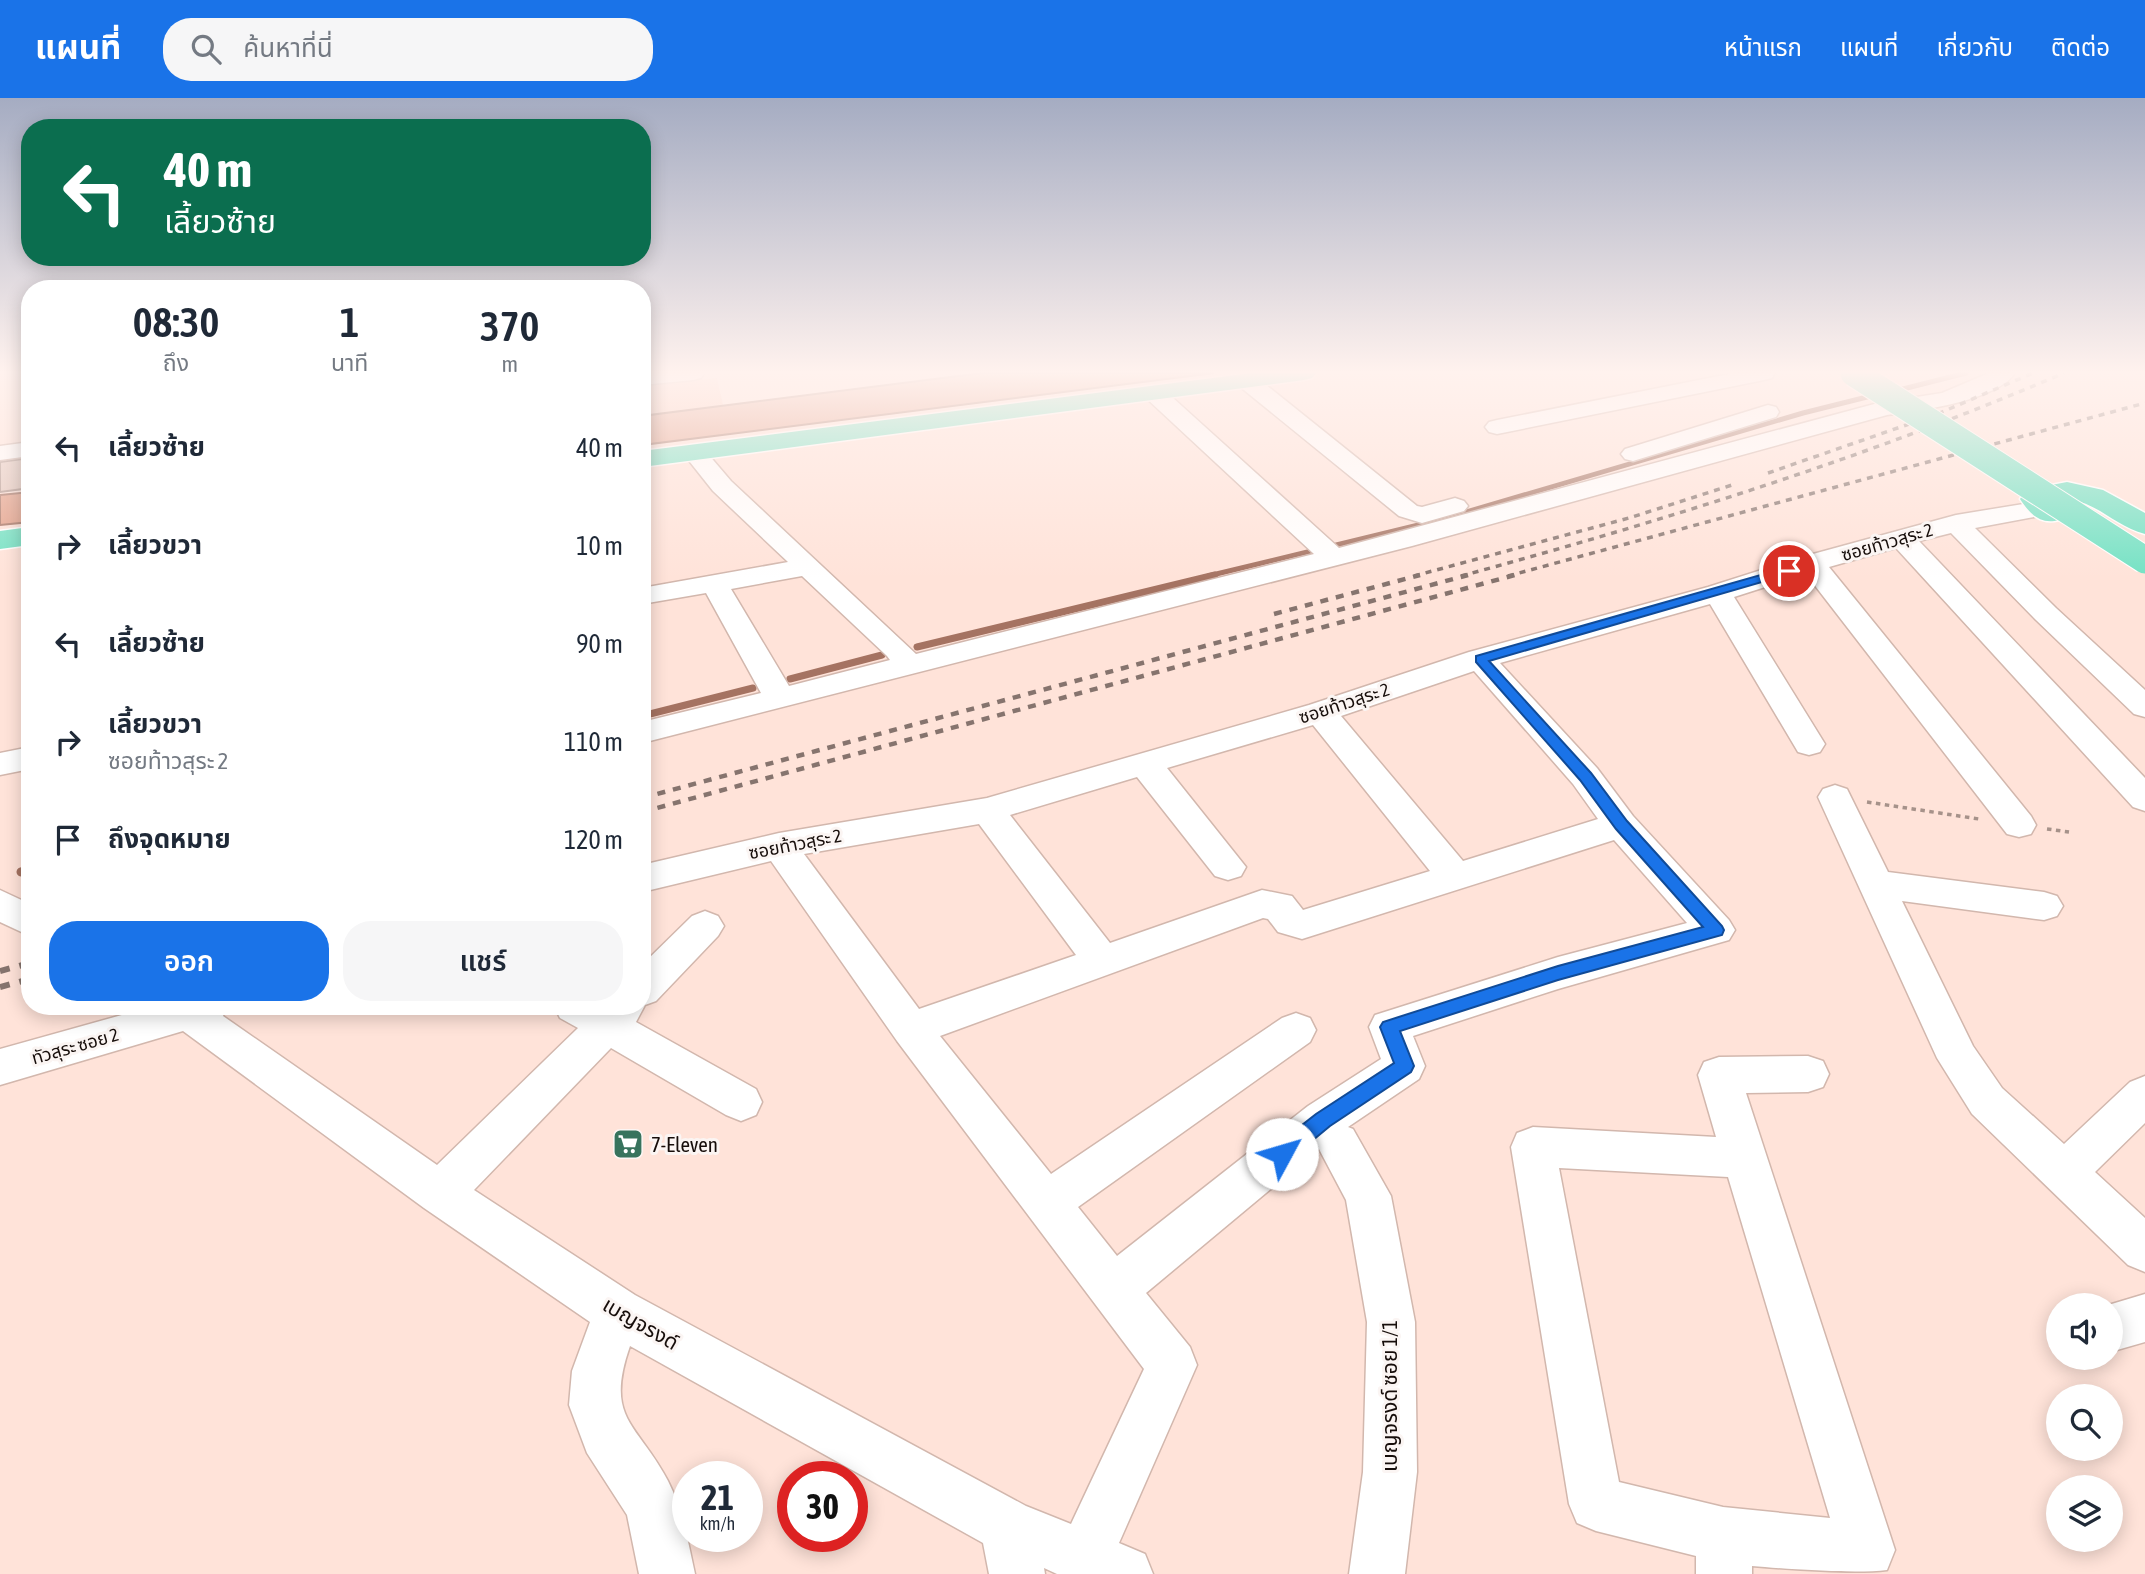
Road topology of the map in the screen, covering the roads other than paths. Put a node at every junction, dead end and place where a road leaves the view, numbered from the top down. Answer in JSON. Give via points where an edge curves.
{"nodes":[{"id":1,"x":773,"y":442,"type":"edge"},
{"id":2,"x":1207,"y":442,"type":"edge"},
{"id":3,"x":1324,"y":442,"type":"edge"},
{"id":4,"x":1711,"y":442,"type":"joint"},
{"id":5,"x":1960,"y":442,"type":"edge"},
{"id":6,"x":1992,"y":442,"type":"edge"},
{"id":7,"x":21,"y":450,"type":"edge"},
{"id":8,"x":694,"y":452,"type":"junction"},
{"id":9,"x":0,"y":453,"type":"edge"},
{"id":10,"x":651,"y":458,"type":"edge"},
{"id":11,"x":2041,"y":509,"type":"junction"},
{"id":12,"x":1956,"y":523,"type":"junction"},
{"id":13,"x":2145,"y":525,"type":"edge"},
{"id":14,"x":21,"y":537,"type":"edge"},
{"id":15,"x":2145,"y":538,"type":"edge"},
{"id":16,"x":1902,"y":539,"type":"junction"},
{"id":17,"x":0,"y":540,"type":"edge"},
{"id":18,"x":1327,"y":552,"type":"junction"},
{"id":19,"x":2144,"y":562,"type":"edge"},
{"id":20,"x":1812,"y":563,"type":"junction"},
{"id":21,"x":808,"y":567,"type":"junction"},
{"id":22,"x":715,"y":584,"type":"junction"},
{"id":23,"x":1718,"y":593,"type":"junction"},
{"id":24,"x":651,"y":595,"type":"edge"},
{"id":25,"x":1480,"y":659,"type":"junction"},
{"id":26,"x":909,"y":665,"type":"junction"},
{"id":27,"x":779,"y":698,"type":"junction"},
{"id":28,"x":2144,"y":705,"type":"edge"},
{"id":29,"x":1320,"y":712,"type":"junction"},
{"id":30,"x":651,"y":731,"type":"edge"},
{"id":31,"x":1809,"y":744,"type":"dead end"},
{"id":32,"x":21,"y":760,"type":"edge"},
{"id":33,"x":1144,"y":763,"type":"junction"},
{"id":34,"x":0,"y":764,"type":"edge"},
{"id":35,"x":1835,"y":797,"type":"road end"},
{"id":36,"x":2145,"y":799,"type":"edge"},
{"id":37,"x":987,"y":810,"type":"junction"},
{"id":38,"x":1621,"y":825,"type":"junction"},
{"id":39,"x":2019,"y":825,"type":"road end"},
{"id":40,"x":779,"y":846,"type":"junction"},
{"id":41,"x":1228,"y":867,"type":"dead end"},
{"id":42,"x":651,"y":877,"type":"edge"},
{"id":43,"x":1455,"y":877,"type":"junction"},
{"id":44,"x":1878,"y":884,"type":"junction"},
{"id":45,"x":2044,"y":906,"type":"dead end"},
{"id":46,"x":705,"y":926,"type":"dead end"},
{"id":47,"x":1103,"y":962,"type":"junction"},
{"id":48,"x":651,"y":981,"type":"edge"},
{"id":49,"x":174,"y":1015,"type":"edge"},
{"id":50,"x":202,"y":1015,"type":"edge"},
{"id":51,"x":601,"y":1015,"type":"edge"},
{"id":52,"x":606,"y":1015,"type":"edge"},
{"id":53,"x":911,"y":1029,"type":"junction"},
{"id":54,"x":1296,"y":1030,"type":"dead end"},
{"id":55,"x":0,"y":1067,"type":"edge"},
{"id":56,"x":1808,"y":1074,"type":"dead end"},
{"id":57,"x":2145,"y":1095,"type":"edge"},
{"id":58,"x":741,"y":1102,"type":"dead end"},
{"id":59,"x":1338,"y":1143,"type":"dead end"},
{"id":60,"x":1743,"y":1158,"type":"junction"},
{"id":61,"x":2064,"y":1173,"type":"junction"},
{"id":62,"x":440,"y":1193,"type":"junction"},
{"id":63,"x":1046,"y":1203,"type":"junction"},
{"id":64,"x":2145,"y":1249,"type":"edge"},
{"id":65,"x":1114,"y":1289,"type":"junction"},
{"id":66,"x":618,"y":1311,"type":"junction"},
{"id":67,"x":2145,"y":1318,"type":"edge"},
{"id":68,"x":2123,"y":1324,"type":"edge"},
{"id":69,"x":1013,"y":1550,"type":"edge"},
{"id":70,"x":1723,"y":1555,"type":"edge"},
{"id":71,"x":1105,"y":1566,"type":"edge"},
{"id":72,"x":667,"y":1574,"type":"edge"},
{"id":73,"x":1377,"y":1574,"type":"edge"}],
"edges":[{"from":1,"to":8,"type":"main road"},
{"from":2,"to":18,"type":"street"},
{"from":3,"to":4,"type":"street","via":[[1415,514]]},
{"from":4,"to":18,"type":"street"},
{"from":5,"to":19,"type":"main road","bridge":true},
{"from":6,"to":15,"type":"main road"},
{"from":7,"to":9,"type":"street"},
{"from":8,"to":10,"type":"main road"},
{"from":8,"to":21,"type":"street","via":[[722,486]]},
{"from":11,"to":12,"type":"street","name":"ซอยท้าวสุระ 2"},
{"from":11,"to":13,"type":"main road","via":[[2036,496],[2073,489],[2094,494]]},
{"from":11,"to":19,"type":"main road","via":[[2092,541]]},
{"from":12,"to":16,"type":"street","name":"ซอยท้าวสุระ 2"},
{"from":12,"to":28,"type":"street"},
{"from":14,"to":17,"type":"main road"},
{"from":16,"to":20,"type":"street","name":"ซอยท้าวสุระ 2"},
{"from":16,"to":36,"type":"street"},
{"from":18,"to":26,"type":"street"},
{"from":20,"to":23,"type":"street","name":"ซอยท้าวสุระ 2"},
{"from":20,"to":39,"type":"street"},
{"from":21,"to":22,"type":"street"},
{"from":21,"to":26,"type":"street"},
{"from":22,"to":24,"type":"street"},
{"from":22,"to":27,"type":"street"},
{"from":23,"to":25,"type":"street","name":"ซอยท้าวสุระ 2"},
{"from":23,"to":31,"type":"street"},
{"from":25,"to":29,"type":"street","name":"ซอยท้าวสุระ 2"},
{"from":25,"to":38,"type":"street","via":[[1585,776]]},
{"from":26,"to":27,"type":"street"},
{"from":27,"to":30,"type":"street"},
{"from":29,"to":33,"type":"street","name":"ซอยท้าวสุระ 2"},
{"from":29,"to":43,"type":"street"},
{"from":32,"to":34,"type":"street"},
{"from":33,"to":37,"type":"street","name":"ซอยท้าวสุระ 2"},
{"from":33,"to":41,"type":"street"},
{"from":35,"to":44,"type":"street"},
{"from":37,"to":40,"type":"street","name":"ซอยท้าวสุระ 2"},
{"from":37,"to":47,"type":"street"},
{"from":38,"to":43,"type":"street"},
{"from":38,"to":65,"type":"street","via":[[1716,930],[1558,973],[1390,1027],[1404,1066],[1323,1120]]},
{"from":40,"to":42,"type":"street","name":"ซอยท้าวสุระ 2"},
{"from":40,"to":53,"type":"street"},
{"from":43,"to":47,"type":"street","via":[[1302,925],[1291,922],[1279,906],[1262,904]]},
{"from":44,"to":45,"type":"street"},
{"from":44,"to":61,"type":"street","via":[[1958,1058],[1987,1101]]},
{"from":46,"to":48,"type":"street"},
{"from":47,"to":53,"type":"street"},
{"from":49,"to":55,"type":"street","name":"ทัวสุระ ซอย 2"},
{"from":50,"to":62,"type":"street","name":"เบญจรงด์"},
{"from":51,"to":62,"type":"street"},
{"from":52,"to":58,"type":"street"},
{"from":53,"to":63,"type":"street"},
{"from":54,"to":63,"type":"street"},
{"from":56,"to":60,"type":"street","via":[[1719,1075]]},
{"from":57,"to":61,"type":"street"},
{"from":59,"to":73,"type":"street","name":"เบญจรงด์ ซอย 1/1","via":[[1368,1196],[1391,1322],[1390,1472]]},
{"from":60,"to":70,"type":"street","via":[[1867,1550]]},
{"from":60,"to":70,"type":"street","via":[[1533,1147],[1596,1504]]},
{"from":61,"to":64,"type":"street"},
{"from":62,"to":66,"type":"street","name":"เบญจรงด์"},
{"from":63,"to":65,"type":"street"},
{"from":65,"to":71,"type":"street","via":[[1172,1365]]},
{"from":66,"to":69,"type":"street","name":"เบญจรงด์"},
{"from":66,"to":72,"type":"street","via":[[593,1387],[597,1417],[611,1448],[650,1503]]},
{"from":67,"to":68,"type":"street"},
{"from":69,"to":71,"type":"street","name":"เบญจรงด์"}]}
